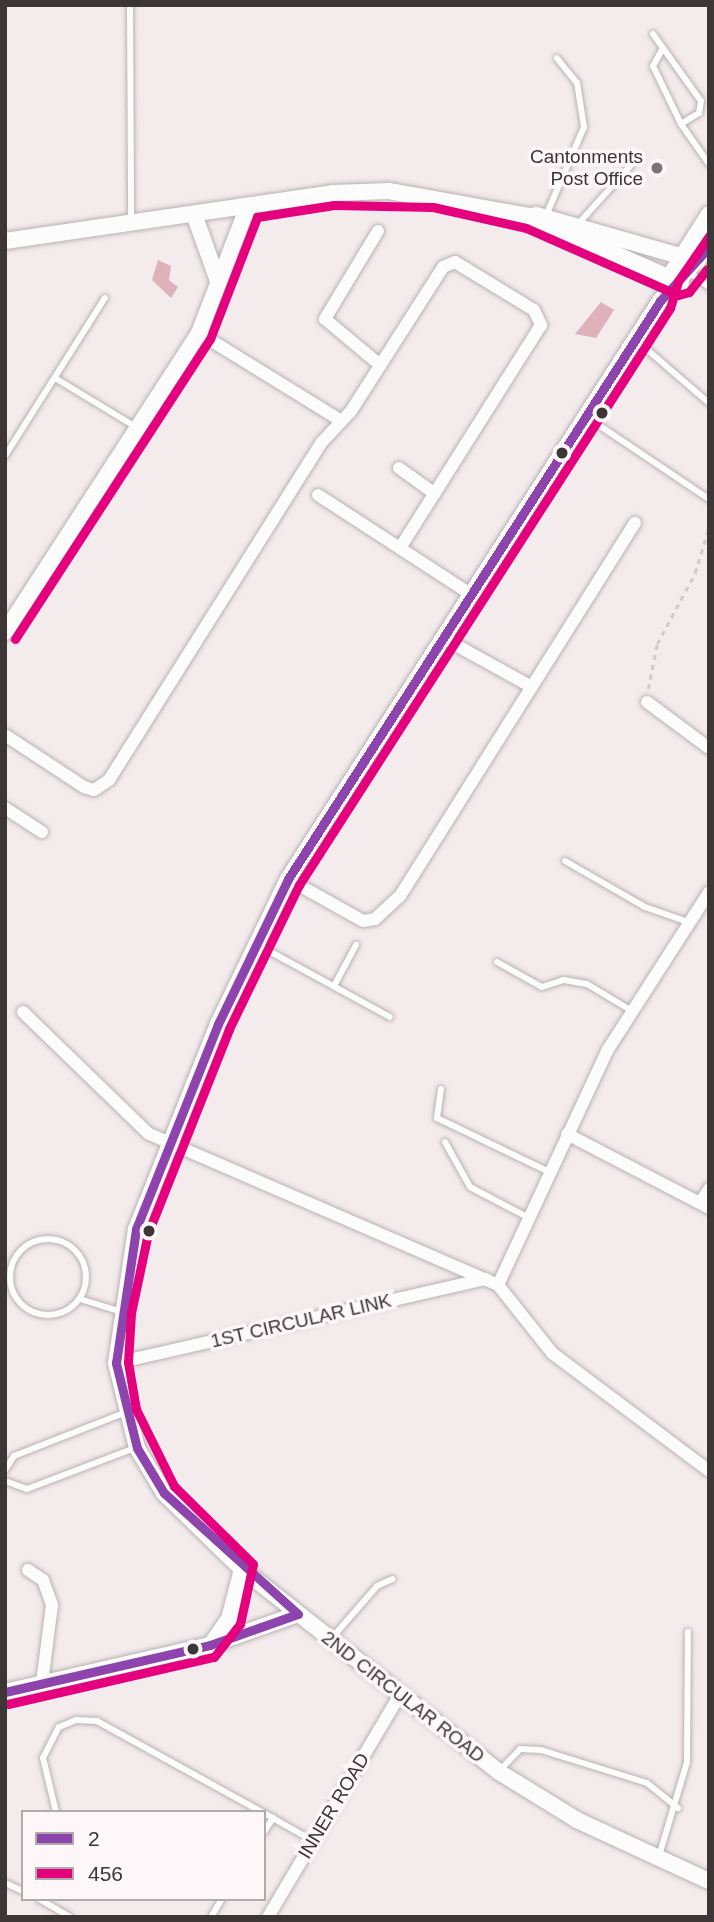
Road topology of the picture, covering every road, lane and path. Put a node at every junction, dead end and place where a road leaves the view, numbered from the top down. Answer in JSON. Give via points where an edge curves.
{"nodes":[{"id":1,"x":130,"y":5,"type":"edge"},
{"id":2,"x":653,"y":34,"type":"dead end"},
{"id":3,"x":663,"y":48,"type":"junction"},
{"id":4,"x":557,"y":58,"type":"dead end"},
{"id":5,"x":681,"y":124,"type":"junction"},
{"id":6,"x":632,"y":164,"type":"dead end"},
{"id":7,"x":709,"y":164,"type":"edge"},
{"id":8,"x":248,"y":206,"type":"junction"},
{"id":9,"x":194,"y":214,"type":"junction"},
{"id":10,"x":709,"y":214,"type":"edge"},
{"id":11,"x":540,"y":218,"type":"junction"},
{"id":12,"x":131,"y":221,"type":"junction"},
{"id":13,"x":579,"y":223,"type":"junction"},
{"id":14,"x":378,"y":231,"type":"dead end"},
{"id":15,"x":5,"y":241,"type":"edge"},
{"id":16,"x":709,"y":247,"type":"edge"},
{"id":17,"x":681,"y":253,"type":"junction"},
{"id":18,"x":684,"y":273,"type":"junction"},
{"id":19,"x":218,"y":284,"type":"junction"},
{"id":20,"x":709,"y":287,"type":"edge"},
{"id":21,"x":105,"y":298,"type":"dead end"},
{"id":22,"x":199,"y":333,"type":"junction"},
{"id":23,"x":635,"y":340,"type":"junction"},
{"id":24,"x":380,"y":365,"type":"junction"},
{"id":25,"x":55,"y":379,"type":"junction"},
{"id":26,"x":709,"y":402,"type":"edge"},
{"id":27,"x":587,"y":416,"type":"junction"},
{"id":28,"x":340,"y":420,"type":"junction"},
{"id":29,"x":137,"y":428,"type":"junction"},
{"id":30,"x":5,"y":456,"type":"edge"},
{"id":31,"x":399,"y":468,"type":"dead end"},
{"id":32,"x":435,"y":494,"type":"junction"},
{"id":33,"x":318,"y":495,"type":"dead end"},
{"id":34,"x":709,"y":499,"type":"edge"},
{"id":35,"x":635,"y":523,"type":"dead end"},
{"id":36,"x":709,"y":527,"type":"edge"},
{"id":37,"x":400,"y":548,"type":"junction"},
{"id":38,"x":472,"y":595,"type":"junction"},
{"id":39,"x":5,"y":632,"type":"edge"},
{"id":40,"x":443,"y":638,"type":"junction"},
{"id":41,"x":528,"y":685,"type":"junction"},
{"id":42,"x":647,"y":702,"type":"joint"},
{"id":43,"x":5,"y":735,"type":"edge"},
{"id":44,"x":709,"y":748,"type":"edge"},
{"id":45,"x":5,"y":808,"type":"edge"},
{"id":46,"x":42,"y":832,"type":"dead end"},
{"id":47,"x":565,"y":861,"type":"dead end"},
{"id":48,"x":288,"y":879,"type":"junction"},
{"id":49,"x":709,"y":892,"type":"edge"},
{"id":50,"x":688,"y":922,"type":"junction"},
{"id":51,"x":257,"y":944,"type":"junction"},
{"id":52,"x":356,"y":945,"type":"dead end"},
{"id":53,"x":497,"y":962,"type":"dead end"},
{"id":54,"x":334,"y":986,"type":"junction"},
{"id":55,"x":632,"y":1011,"type":"junction"},
{"id":56,"x":23,"y":1012,"type":"dead end"},
{"id":57,"x":390,"y":1017,"type":"dead end"},
{"id":58,"x":441,"y":1089,"type":"dead end"},
{"id":59,"x":567,"y":1134,"type":"junction"},
{"id":60,"x":445,"y":1142,"type":"dead end"},
{"id":61,"x":168,"y":1144,"type":"junction"},
{"id":62,"x":550,"y":1172,"type":"junction"},
{"id":63,"x":709,"y":1189,"type":"edge"},
{"id":64,"x":704,"y":1205,"type":"edge"},
{"id":65,"x":529,"y":1218,"type":"junction"},
{"id":66,"x":8,"y":1262,"type":"edge"},
{"id":67,"x":486,"y":1279,"type":"junction"},
{"id":68,"x":498,"y":1285,"type":"junction"},
{"id":69,"x":80,"y":1299,"type":"junction"},
{"id":70,"x":119,"y":1311,"type":"junction"},
{"id":71,"x":116,"y":1363,"type":"junction"},
{"id":72,"x":124,"y":1413,"type":"junction"},
{"id":73,"x":137,"y":1448,"type":"junction"},
{"id":74,"x":5,"y":1469,"type":"edge"},
{"id":75,"x":709,"y":1471,"type":"edge"},
{"id":76,"x":5,"y":1481,"type":"edge"},
{"id":77,"x":242,"y":1569,"type":"junction"},
{"id":78,"x":28,"y":1570,"type":"dead end"},
{"id":79,"x":393,"y":1579,"type":"dead end"},
{"id":80,"x":298,"y":1614,"type":"junction"},
{"id":81,"x":688,"y":1632,"type":"dead end"},
{"id":82,"x":330,"y":1641,"type":"junction"},
{"id":83,"x":210,"y":1645,"type":"junction"},
{"id":84,"x":42,"y":1683,"type":"junction"},
{"id":85,"x":5,"y":1692,"type":"edge"},
{"id":86,"x":400,"y":1695,"type":"junction"},
{"id":87,"x":499,"y":1772,"type":"junction"},
{"id":88,"x":678,"y":1808,"type":"junction"},
{"id":89,"x":56,"y":1810,"type":"edge"},
{"id":90,"x":259,"y":1810,"type":"edge"},
{"id":91,"x":266,"y":1814,"type":"edge"},
{"id":92,"x":273,"y":1818,"type":"junction"},
{"id":93,"x":266,"y":1829,"type":"edge"},
{"id":94,"x":313,"y":1841,"type":"junction"},
{"id":95,"x":658,"y":1858,"type":"junction"},
{"id":96,"x":709,"y":1881,"type":"edge"},
{"id":97,"x":5,"y":1883,"type":"edge"},
{"id":98,"x":21,"y":1890,"type":"edge"},
{"id":99,"x":42,"y":1901,"type":"edge"},
{"id":100,"x":221,"y":1901,"type":"edge"},
{"id":101,"x":69,"y":1917,"type":"edge"},
{"id":102,"x":211,"y":1917,"type":"edge"},
{"id":103,"x":268,"y":1917,"type":"edge"}],
"edges":[{"from":1,"to":12,"type":"lane"},
{"from":2,"to":3,"type":"lane"},
{"from":3,"to":5,"type":"lane","via":[[653,66]]},
{"from":3,"to":5,"type":"lane","via":[[701,101],[699,113]]},
{"from":4,"to":11,"type":"lane","via":[[577,83],[586,106],[584,127]]},
{"from":5,"to":7,"type":"lane"},
{"from":6,"to":13,"type":"lane"},
{"from":8,"to":9,"type":"street"},
{"from":8,"to":11,"type":"street","via":[[389,191]]},
{"from":8,"to":19,"type":"street"},
{"from":9,"to":12,"type":"street"},
{"from":9,"to":19,"type":"street","via":[[214,256]]},
{"from":10,"to":17,"type":"street","name":"2ND CIRCULAR ROAD"},
{"from":11,"to":13,"type":"street"},
{"from":11,"to":18,"type":"street"},
{"from":12,"to":15,"type":"street"},
{"from":13,"to":17,"type":"street"},
{"from":14,"to":24,"type":"street","via":[[326,318]]},
{"from":16,"to":18,"type":"street","name":"2ND CIRCULAR ROAD"},
{"from":17,"to":18,"type":"street"},
{"from":17,"to":18,"type":"street","name":"2ND CIRCULAR ROAD"},
{"from":18,"to":20,"type":"lane"},
{"from":18,"to":23,"type":"street","name":"2ND CIRCULAR ROAD"},
{"from":19,"to":22,"type":"street"},
{"from":21,"to":25,"type":"lane"},
{"from":22,"to":28,"type":"street"},
{"from":22,"to":29,"type":"street"},
{"from":23,"to":26,"type":"lane"},
{"from":23,"to":27,"type":"street","name":"2ND CIRCULAR ROAD"},
{"from":24,"to":28,"type":"street"},
{"from":24,"to":32,"type":"street","via":[[443,267],[454,262],[534,310],[541,325]]},
{"from":25,"to":29,"type":"lane"},
{"from":25,"to":30,"type":"lane"},
{"from":27,"to":34,"type":"lane"},
{"from":27,"to":38,"type":"street","name":"2ND CIRCULAR ROAD"},
{"from":28,"to":43,"type":"street","via":[[109,780],[94,789],[84,787]]},
{"from":29,"to":39,"type":"street"},
{"from":31,"to":32,"type":"street"},
{"from":32,"to":37,"type":"street"},
{"from":33,"to":37,"type":"street"},
{"from":35,"to":41,"type":"street"},
{"from":36,"to":42,"type":"path","via":[[695,573],[651,660]]},
{"from":37,"to":38,"type":"street"},
{"from":38,"to":40,"type":"street","name":"2ND CIRCULAR ROAD"},
{"from":40,"to":41,"type":"street"},
{"from":40,"to":48,"type":"street","name":"2ND CIRCULAR ROAD"},
{"from":41,"to":48,"type":"street","via":[[409,883],[375,919],[353,918]]},
{"from":42,"to":44,"type":"street"},
{"from":45,"to":46,"type":"street"},
{"from":47,"to":50,"type":"lane","via":[[645,907]]},
{"from":48,"to":51,"type":"street","name":"2ND CIRCULAR ROAD"},
{"from":49,"to":50,"type":"street"},
{"from":50,"to":55,"type":"street"},
{"from":51,"to":54,"type":"lane"},
{"from":51,"to":61,"type":"street","name":"2ND CIRCULAR ROAD"},
{"from":52,"to":54,"type":"lane"},
{"from":53,"to":55,"type":"lane","via":[[542,987],[564,980],[587,984]]},
{"from":54,"to":57,"type":"lane"},
{"from":55,"to":59,"type":"street"},
{"from":56,"to":61,"type":"street","via":[[132,1123]]},
{"from":58,"to":62,"type":"lane","via":[[437,1118]]},
{"from":59,"to":62,"type":"street"},
{"from":59,"to":64,"type":"street"},
{"from":60,"to":65,"type":"lane","via":[[470,1187]]},
{"from":61,"to":67,"type":"street"},
{"from":61,"to":70,"type":"street","name":"2ND CIRCULAR ROAD","via":[[136,1229]]},
{"from":62,"to":65,"type":"street"},
{"from":63,"to":64,"type":"street"},
{"from":65,"to":68,"type":"street"},
{"from":66,"to":69,"type":"lane","via":[[16,1298],[31,1311],[69,1310]]},
{"from":66,"to":69,"type":"lane","via":[[35,1241],[64,1244],[87,1276]]},
{"from":67,"to":68,"type":"street"},
{"from":67,"to":71,"type":"street","name":"1ST CIRCULAR LINK"},
{"from":68,"to":75,"type":"street","via":[[552,1353]]},
{"from":69,"to":70,"type":"lane"},
{"from":70,"to":71,"type":"street","name":"2ND CIRCULAR ROAD"},
{"from":71,"to":72,"type":"street","name":"2ND CIRCULAR ROAD"},
{"from":72,"to":73,"type":"street","name":"2ND CIRCULAR ROAD"},
{"from":72,"to":74,"type":"lane","via":[[14,1456]]},
{"from":73,"to":76,"type":"lane","via":[[27,1489]]},
{"from":73,"to":77,"type":"street","name":"2ND CIRCULAR ROAD","via":[[164,1493]]},
{"from":77,"to":80,"type":"street","name":"2ND CIRCULAR ROAD"},
{"from":77,"to":83,"type":"street","via":[[229,1619]]},
{"from":78,"to":84,"type":"street","via":[[43,1580],[52,1605]]},
{"from":79,"to":82,"type":"lane","via":[[377,1586]]},
{"from":80,"to":82,"type":"street","name":"2ND CIRCULAR ROAD"},
{"from":80,"to":83,"type":"street"},
{"from":81,"to":88,"type":"lane","via":[[692,1710]]},
{"from":82,"to":86,"type":"street","name":"2ND CIRCULAR ROAD"},
{"from":83,"to":84,"type":"street"},
{"from":84,"to":85,"type":"street"},
{"from":86,"to":87,"type":"street","name":"2ND CIRCULAR ROAD"},
{"from":86,"to":94,"type":"street","name":"INNER ROAD"},
{"from":87,"to":88,"type":"lane","via":[[520,1749],[541,1750],[647,1783]]},
{"from":87,"to":95,"type":"street","name":"2ND CIRCULAR ROAD","via":[[577,1820]]},
{"from":88,"to":95,"type":"lane"},
{"from":89,"to":90,"type":"lane","via":[[43,1758],[59,1727],[76,1720],[97,1721]]},
{"from":91,"to":92,"type":"lane"},
{"from":92,"to":93,"type":"lane"},
{"from":92,"to":94,"type":"lane"},
{"from":94,"to":103,"type":"street","name":"INNER ROAD"},
{"from":95,"to":96,"type":"street","name":"2ND CIRCULAR ROAD"},
{"from":97,"to":98,"type":"lane"},
{"from":99,"to":101,"type":"lane"},
{"from":100,"to":102,"type":"lane"}]}
